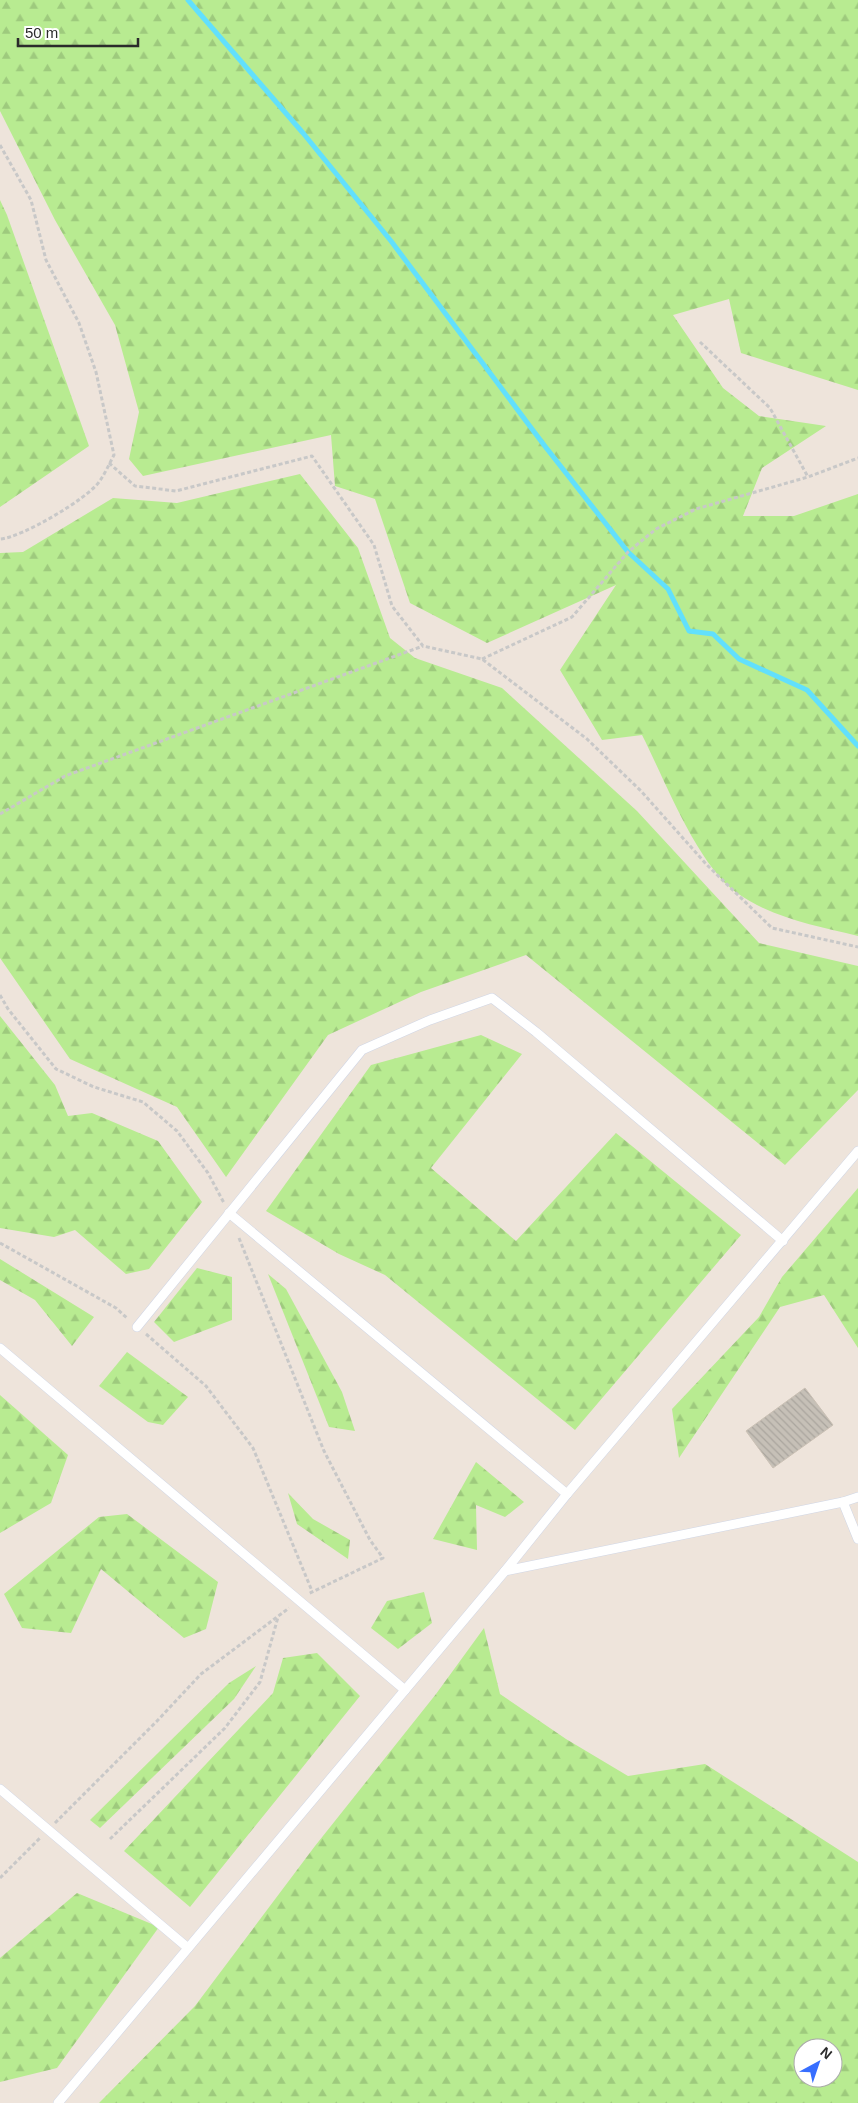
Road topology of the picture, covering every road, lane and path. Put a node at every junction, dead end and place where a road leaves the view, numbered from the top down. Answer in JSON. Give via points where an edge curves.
{"nodes":[{"id":1,"x":0,"y":145,"type":"edge"},
{"id":2,"x":700,"y":342,"type":"dead end"},
{"id":3,"x":858,"y":458,"type":"edge"},
{"id":4,"x":109,"y":464,"type":"junction"},
{"id":5,"x":808,"y":477,"type":"junction"},
{"id":6,"x":0,"y":539,"type":"edge"},
{"id":7,"x":423,"y":646,"type":"junction"},
{"id":8,"x":482,"y":659,"type":"junction"},
{"id":9,"x":0,"y":814,"type":"edge"},
{"id":10,"x":858,"y":947,"type":"edge"},
{"id":11,"x":0,"y":995,"type":"edge"},
{"id":12,"x":858,"y":1151,"type":"edge"},
{"id":13,"x":229,"y":1213,"type":"junction"},
{"id":14,"x":783,"y":1241,"type":"junction"},
{"id":15,"x":0,"y":1242,"type":"edge"},
{"id":16,"x":137,"y":1327,"type":"junction"},
{"id":17,"x":0,"y":1348,"type":"edge"},
{"id":18,"x":567,"y":1494,"type":"junction"},
{"id":19,"x":858,"y":1497,"type":"edge"},
{"id":20,"x":844,"y":1502,"type":"junction"},
{"id":21,"x":858,"y":1539,"type":"edge"},
{"id":22,"x":505,"y":1571,"type":"junction"},
{"id":23,"x":312,"y":1592,"type":"junction"},
{"id":24,"x":305,"y":1596,"type":"dead end"},
{"id":25,"x":292,"y":1606,"type":"dead end"},
{"id":26,"x":278,"y":1616,"type":"junction"},
{"id":27,"x":404,"y":1690,"type":"junction"},
{"id":28,"x":0,"y":1789,"type":"edge"},
{"id":29,"x":53,"y":1824,"type":"dead end"},
{"id":30,"x":46,"y":1831,"type":"dead end"},
{"id":31,"x":110,"y":1839,"type":"dead end"},
{"id":32,"x":0,"y":1878,"type":"edge"},
{"id":33,"x":188,"y":1948,"type":"junction"},
{"id":34,"x":58,"y":2103,"type":"edge"}],
"edges":[{"from":1,"to":4,"type":"path","via":[[31,200],[46,260],[80,322],[96,372],[114,455]]},
{"from":2,"to":5,"type":"path","via":[[770,408]]},
{"from":3,"to":5,"type":"path"},
{"from":4,"to":6,"type":"path","via":[[98,484],[50,519],[8,539]]},
{"from":4,"to":7,"type":"path","via":[[135,486],[176,491],[312,456],[374,545],[392,606]]},
{"from":5,"to":8,"type":"path","via":[[696,509],[656,529],[628,552],[572,617]]},
{"from":7,"to":8,"type":"path"},
{"from":7,"to":9,"type":"path","via":[[65,776]]},
{"from":8,"to":10,"type":"path","via":[[587,739],[641,790],[707,865],[772,928]]},
{"from":11,"to":13,"type":"path","via":[[56,1069],[94,1087],[143,1102],[177,1131],[208,1173]]},
{"from":12,"to":14,"type":"lane"},
{"from":13,"to":14,"type":"lane","via":[[362,1050],[430,1020],[492,998]]},
{"from":13,"to":16,"type":"lane"},
{"from":13,"to":18,"type":"lane"},
{"from":13,"to":23,"type":"path","via":[[324,1451],[370,1540],[383,1558]]},
{"from":14,"to":18,"type":"lane"},
{"from":15,"to":16,"type":"path","via":[[116,1308]]},
{"from":16,"to":23,"type":"path","via":[[206,1386],[253,1448]]},
{"from":17,"to":27,"type":"lane"},
{"from":18,"to":22,"type":"lane"},
{"from":19,"to":20,"type":"lane"},
{"from":20,"to":21,"type":"lane"},
{"from":20,"to":22,"type":"lane"},
{"from":22,"to":27,"type":"lane"},
{"from":23,"to":24,"type":"path"},
{"from":25,"to":26,"type":"path"},
{"from":26,"to":29,"type":"path","via":[[201,1674]]},
{"from":26,"to":31,"type":"path","via":[[260,1682],[225,1728]]},
{"from":27,"to":33,"type":"lane"},
{"from":28,"to":33,"type":"lane"},
{"from":30,"to":32,"type":"path"},
{"from":33,"to":34,"type":"lane"}]}
